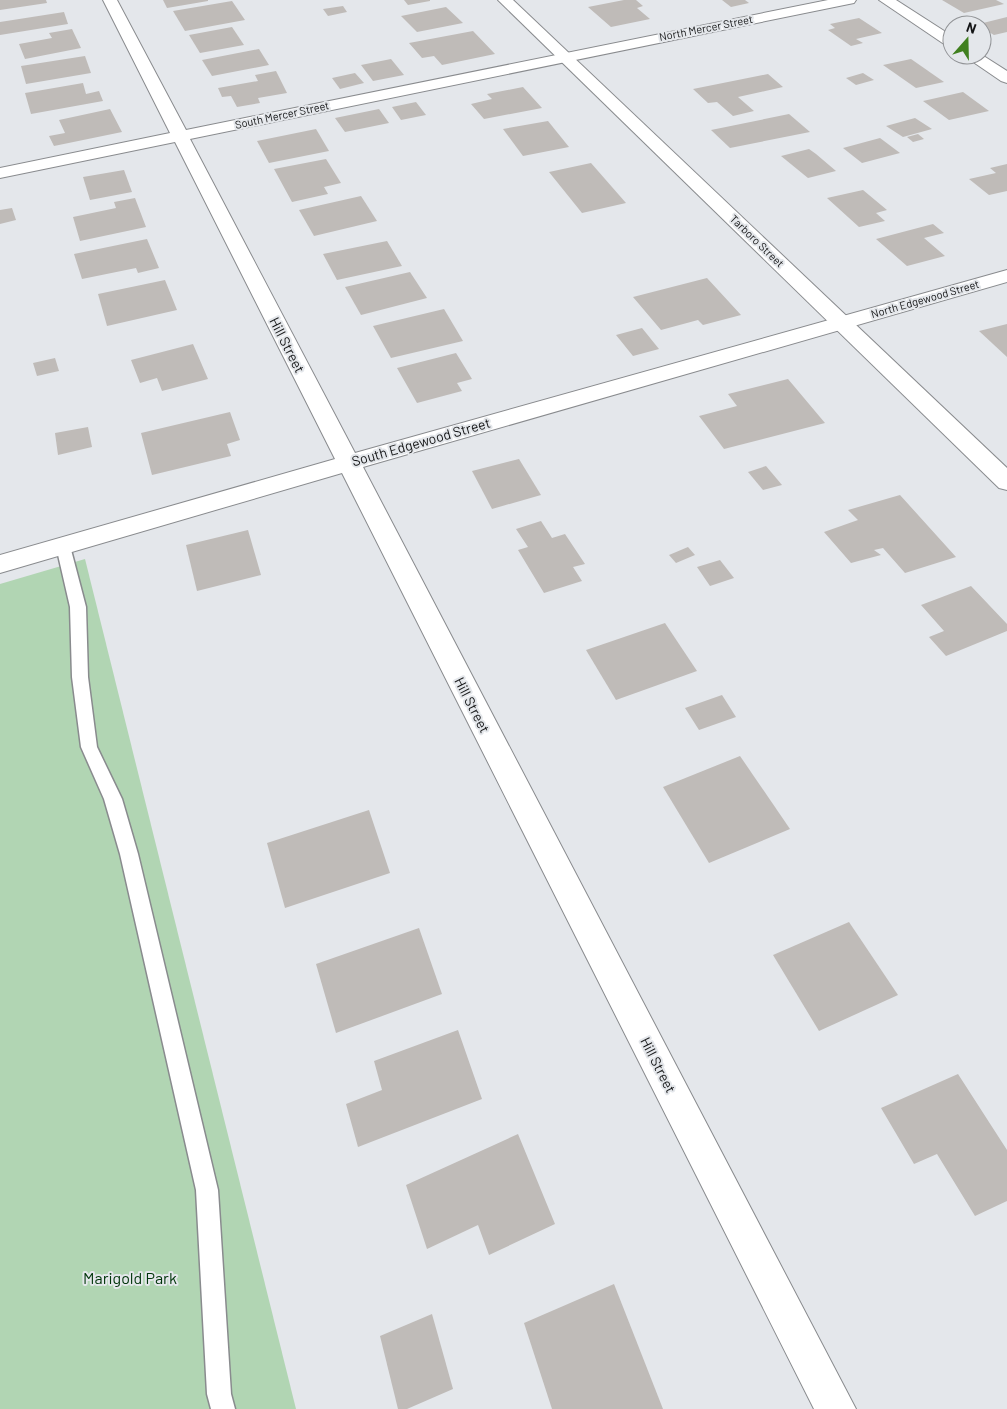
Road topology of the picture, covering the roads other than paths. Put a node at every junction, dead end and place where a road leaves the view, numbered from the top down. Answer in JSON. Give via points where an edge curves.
{"nodes":[{"id":1,"x":110,"y":0,"type":"edge"},
{"id":2,"x":505,"y":0,"type":"edge"},
{"id":3,"x":849,"y":0,"type":"edge"},
{"id":4,"x":886,"y":0,"type":"edge"},
{"id":5,"x":942,"y":36,"type":"edge"},
{"id":6,"x":564,"y":57,"type":"junction"},
{"id":7,"x":987,"y":65,"type":"edge"},
{"id":8,"x":1007,"y":78,"type":"edge"},
{"id":9,"x":180,"y":136,"type":"junction"},
{"id":10,"x":0,"y":173,"type":"edge"},
{"id":11,"x":1007,"y":276,"type":"edge"},
{"id":12,"x":843,"y":323,"type":"junction"},
{"id":13,"x":348,"y":463,"type":"junction"},
{"id":14,"x":1007,"y":482,"type":"edge"},
{"id":15,"x":64,"y":546,"type":"junction"},
{"id":16,"x":0,"y":564,"type":"edge"},
{"id":17,"x":223,"y":1409,"type":"edge"},
{"id":18,"x":836,"y":1409,"type":"edge"}],
"edges":[{"from":1,"to":9,"type":"street","name":"Hill Street"},
{"from":2,"to":6,"type":"street","name":"Tarboro Street"},
{"from":3,"to":6,"type":"street","name":"North Mercer Street"},
{"from":4,"to":5,"type":"street"},
{"from":6,"to":9,"type":"street","name":"South Mercer Street"},
{"from":6,"to":12,"type":"street","name":"Tarboro Street"},
{"from":7,"to":8,"type":"street"},
{"from":9,"to":10,"type":"street","name":"South Mercer Street"},
{"from":9,"to":13,"type":"street","name":"Hill Street"},
{"from":11,"to":12,"type":"street","name":"North Edgewood Street"},
{"from":12,"to":13,"type":"street","name":"South Edgewood Street"},
{"from":12,"to":14,"type":"street","name":"Tarboro Street"},
{"from":13,"to":15,"type":"street","name":"South Edgewood Street"},
{"from":13,"to":18,"type":"street","name":"Hill Street"},
{"from":15,"to":16,"type":"street","name":"South Edgewood Street"},
{"from":15,"to":17,"type":"lane","via":[[78,607],[80,677],[89,747],[113,799],[129,854],[207,1190],[219,1394]]}]}
